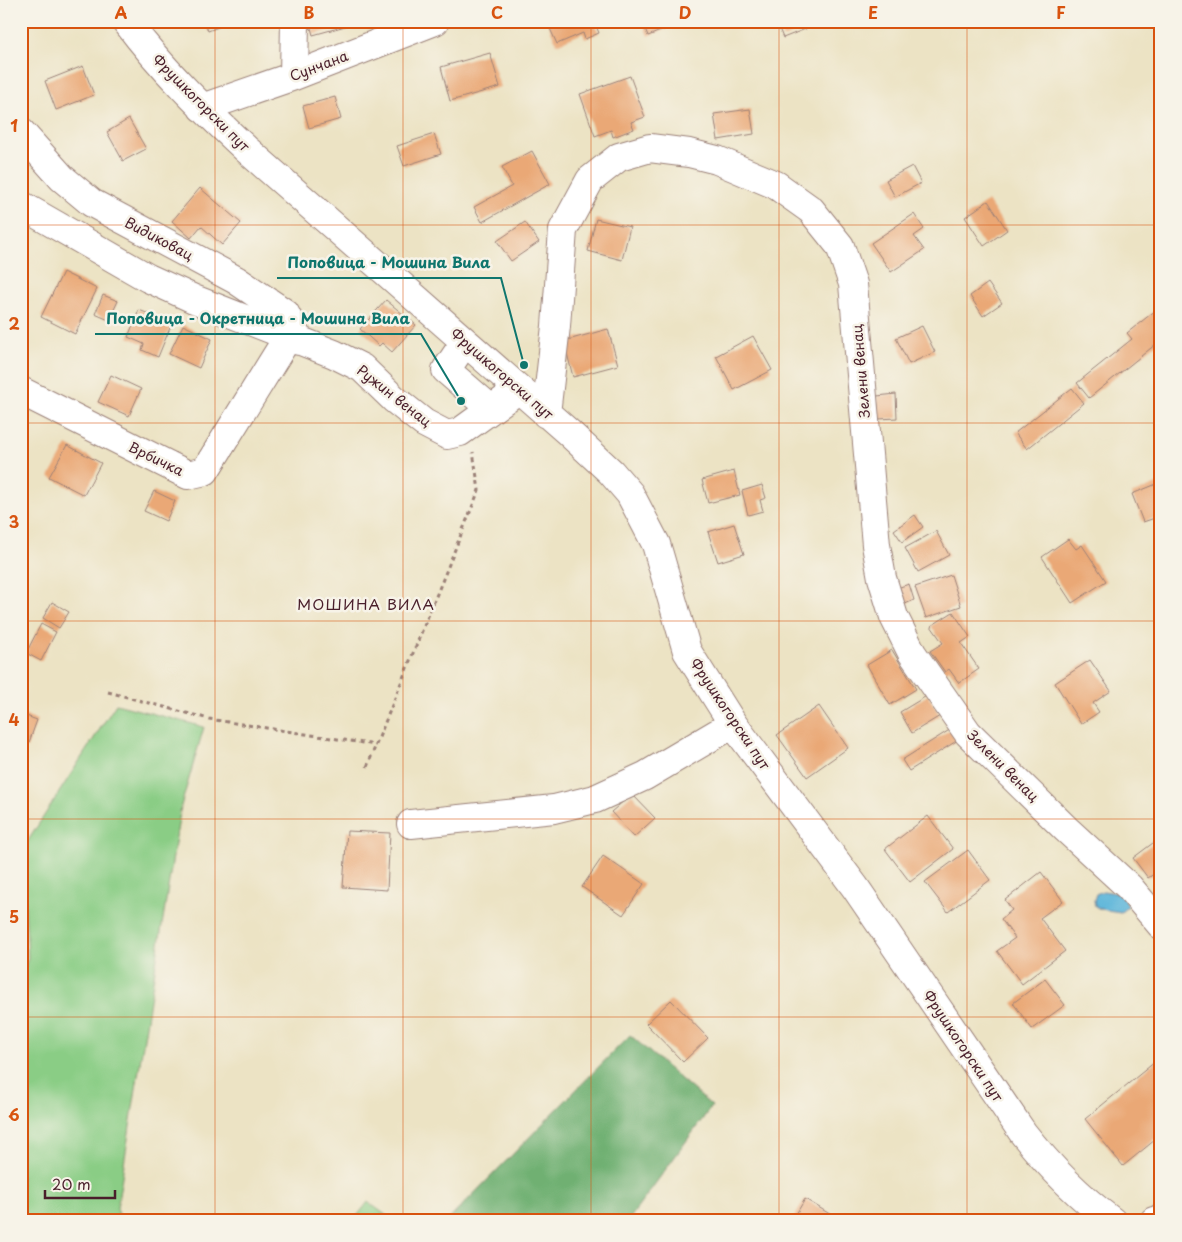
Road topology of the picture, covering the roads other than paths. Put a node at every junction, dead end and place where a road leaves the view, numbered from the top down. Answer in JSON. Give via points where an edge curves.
{"nodes":[{"id":1,"x":126,"y":21,"type":"edge"},
{"id":2,"x":295,"y":21,"type":"edge"},
{"id":3,"x":435,"y":21,"type":"edge"},
{"id":4,"x":294,"y":76,"type":"junction"},
{"id":5,"x":202,"y":108,"type":"junction"},
{"id":6,"x":21,"y":132,"type":"edge"},
{"id":7,"x":21,"y":205,"type":"edge"},
{"id":8,"x":294,"y":339,"type":"junction"},
{"id":9,"x":465,"y":342,"type":"junction"},
{"id":10,"x":518,"y":390,"type":"junction"},
{"id":11,"x":21,"y":391,"type":"edge"},
{"id":12,"x":491,"y":409,"type":"junction"},
{"id":13,"x":546,"y":414,"type":"junction"},
{"id":14,"x":733,"y":724,"type":"junction"},
{"id":15,"x":411,"y":824,"type":"dead end"},
{"id":16,"x":1161,"y":925,"type":"edge"},
{"id":17,"x":1161,"y":1219,"type":"edge"},
{"id":18,"x":1112,"y":1221,"type":"edge"},
{"id":19,"x":1154,"y":1221,"type":"edge"}],
"edges":[{"from":1,"to":5,"type":"street","name":"Фрушкогорски пут"},
{"from":2,"to":4,"type":"street"},
{"from":3,"to":4,"type":"street","name":"Сунчана"},
{"from":4,"to":5,"type":"street","name":"Сунчана"},
{"from":5,"to":9,"type":"street","name":"Фрушкогорски пут"},
{"from":6,"to":8,"type":"street","name":"Видиковац","via":[[62,178],[92,203],[236,280],[284,313]]},
{"from":7,"to":8,"type":"street","name":"Ружин венац","via":[[148,278]]},
{"from":8,"to":11,"type":"street","name":"Врбичка","via":[[205,471],[188,475]]},
{"from":8,"to":12,"type":"street","name":"Ружин венац","via":[[362,368],[424,423],[447,435],[460,432]]},
{"from":9,"to":10,"type":"street","name":"Фрушкогорски пут"},
{"from":9,"to":12,"type":"street","via":[[446,370]]},
{"from":10,"to":12,"type":"street","name":"Ружин венац"},
{"from":10,"to":13,"type":"street","name":"Фрушкогорски пут"},
{"from":13,"to":14,"type":"street","name":"Фрушкогорски пут","via":[[611,472],[630,494],[656,544],[687,651]]},
{"from":13,"to":16,"type":"street","name":"Зелени венац","via":[[563,230],[590,180],[612,162],[650,148],[689,153],[717,160],[776,185],[810,210],[840,246],[853,284],[876,545],[894,617],[912,654],[968,733],[1129,887]]},
{"from":14,"to":15,"type":"street","via":[[645,776],[595,799],[554,809]]},
{"from":14,"to":18,"type":"street","name":"Фрушкогорски пут","via":[[855,887],[1040,1155]]},
{"from":17,"to":19,"type":"street"}]}
